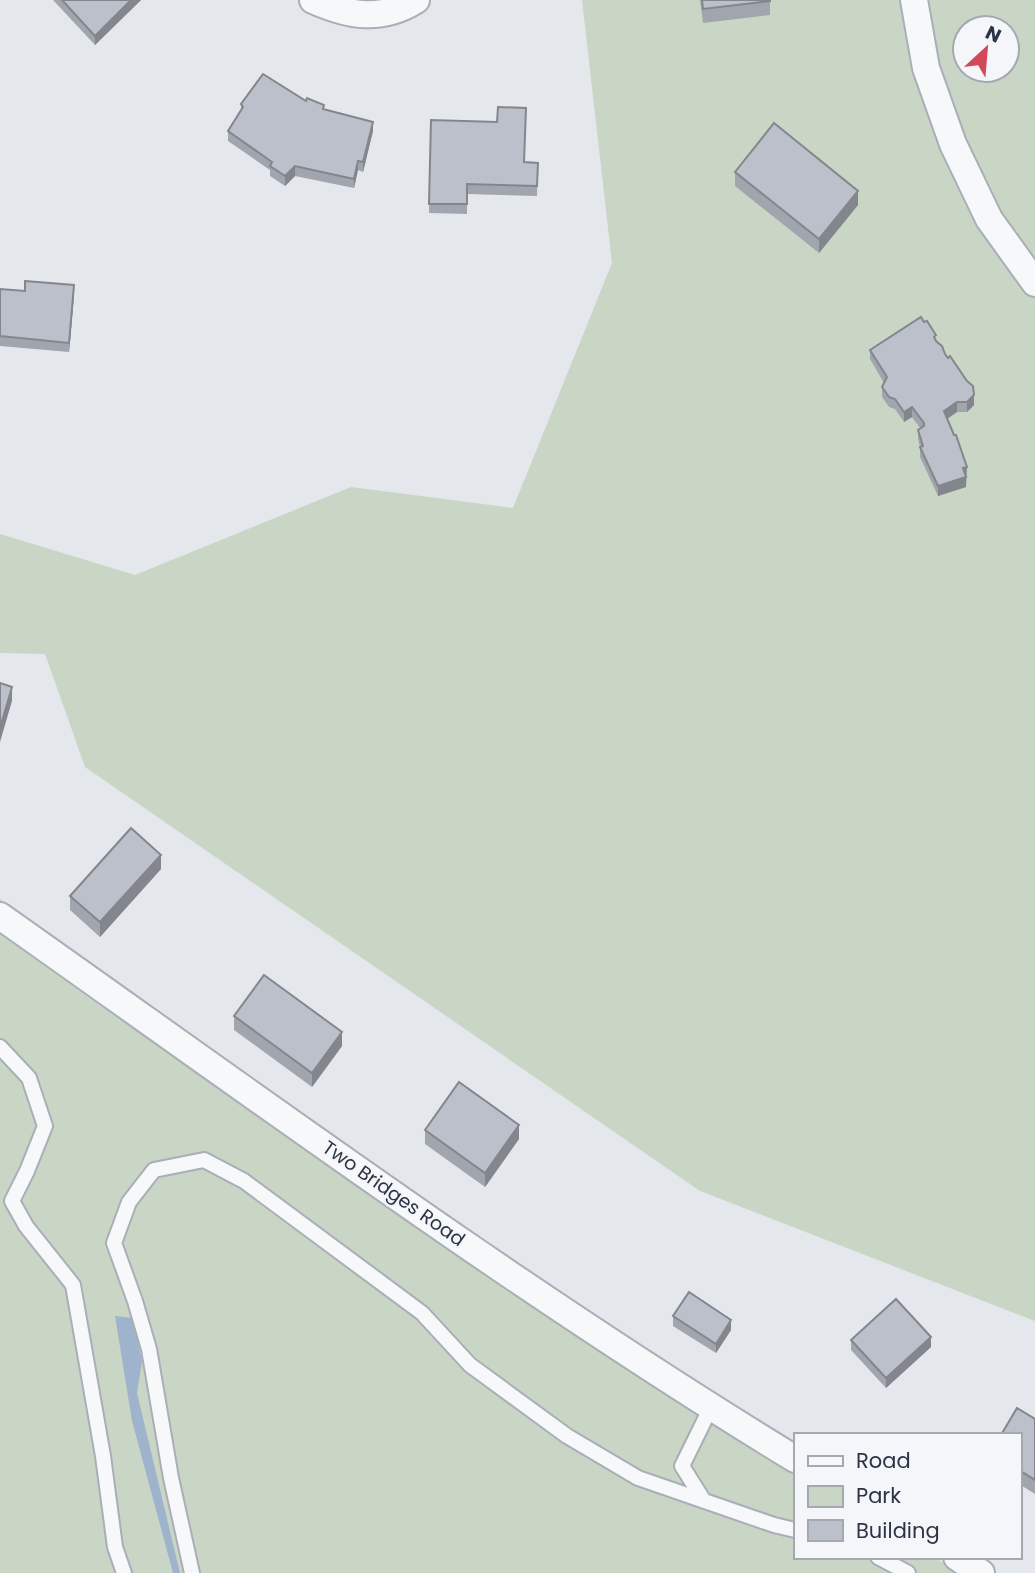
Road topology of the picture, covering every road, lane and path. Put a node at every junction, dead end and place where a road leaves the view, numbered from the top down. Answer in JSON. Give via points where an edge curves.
{"nodes":[{"id":1,"x":313,"y":0,"type":"edge"},
{"id":2,"x":416,"y":0,"type":"edge"},
{"id":3,"x":914,"y":0,"type":"edge"},
{"id":4,"x":1035,"y":283,"type":"edge"},
{"id":5,"x":0,"y":916,"type":"edge"},
{"id":6,"x":0,"y":1047,"type":"edge"},
{"id":7,"x":711,"y":1407,"type":"junction"},
{"id":8,"x":794,"y":1458,"type":"edge"},
{"id":9,"x":704,"y":1501,"type":"junction"},
{"id":10,"x":794,"y":1530,"type":"edge"},
{"id":11,"x":882,"y":1559,"type":"edge"},
{"id":12,"x":960,"y":1559,"type":"edge"},
{"id":13,"x":124,"y":1573,"type":"edge"},
{"id":14,"x":192,"y":1573,"type":"edge"},
{"id":15,"x":908,"y":1573,"type":"edge"},
{"id":16,"x":981,"y":1573,"type":"edge"}],
"edges":[{"from":1,"to":2,"type":"street","via":[[357,15],[382,15]]},
{"from":3,"to":4,"type":"street","via":[[926,68],[953,144],[989,219]]},
{"from":5,"to":7,"type":"street","name":"Two Bridges Road","via":[[427,1217]]},
{"from":6,"to":13,"type":"lane","via":[[29,1078],[45,1126],[12,1201],[73,1285],[115,1547]]},
{"from":7,"to":8,"type":"street","name":"Two Bridges Road"},
{"from":7,"to":9,"type":"lane","via":[[681,1466]]},
{"from":9,"to":10,"type":"lane"},
{"from":9,"to":14,"type":"lane","via":[[638,1478],[567,1436],[470,1365],[422,1313],[244,1181],[204,1160],[154,1170],[129,1202],[114,1242],[149,1349]]},
{"from":11,"to":15,"type":"lane"},
{"from":12,"to":16,"type":"street"}]}
